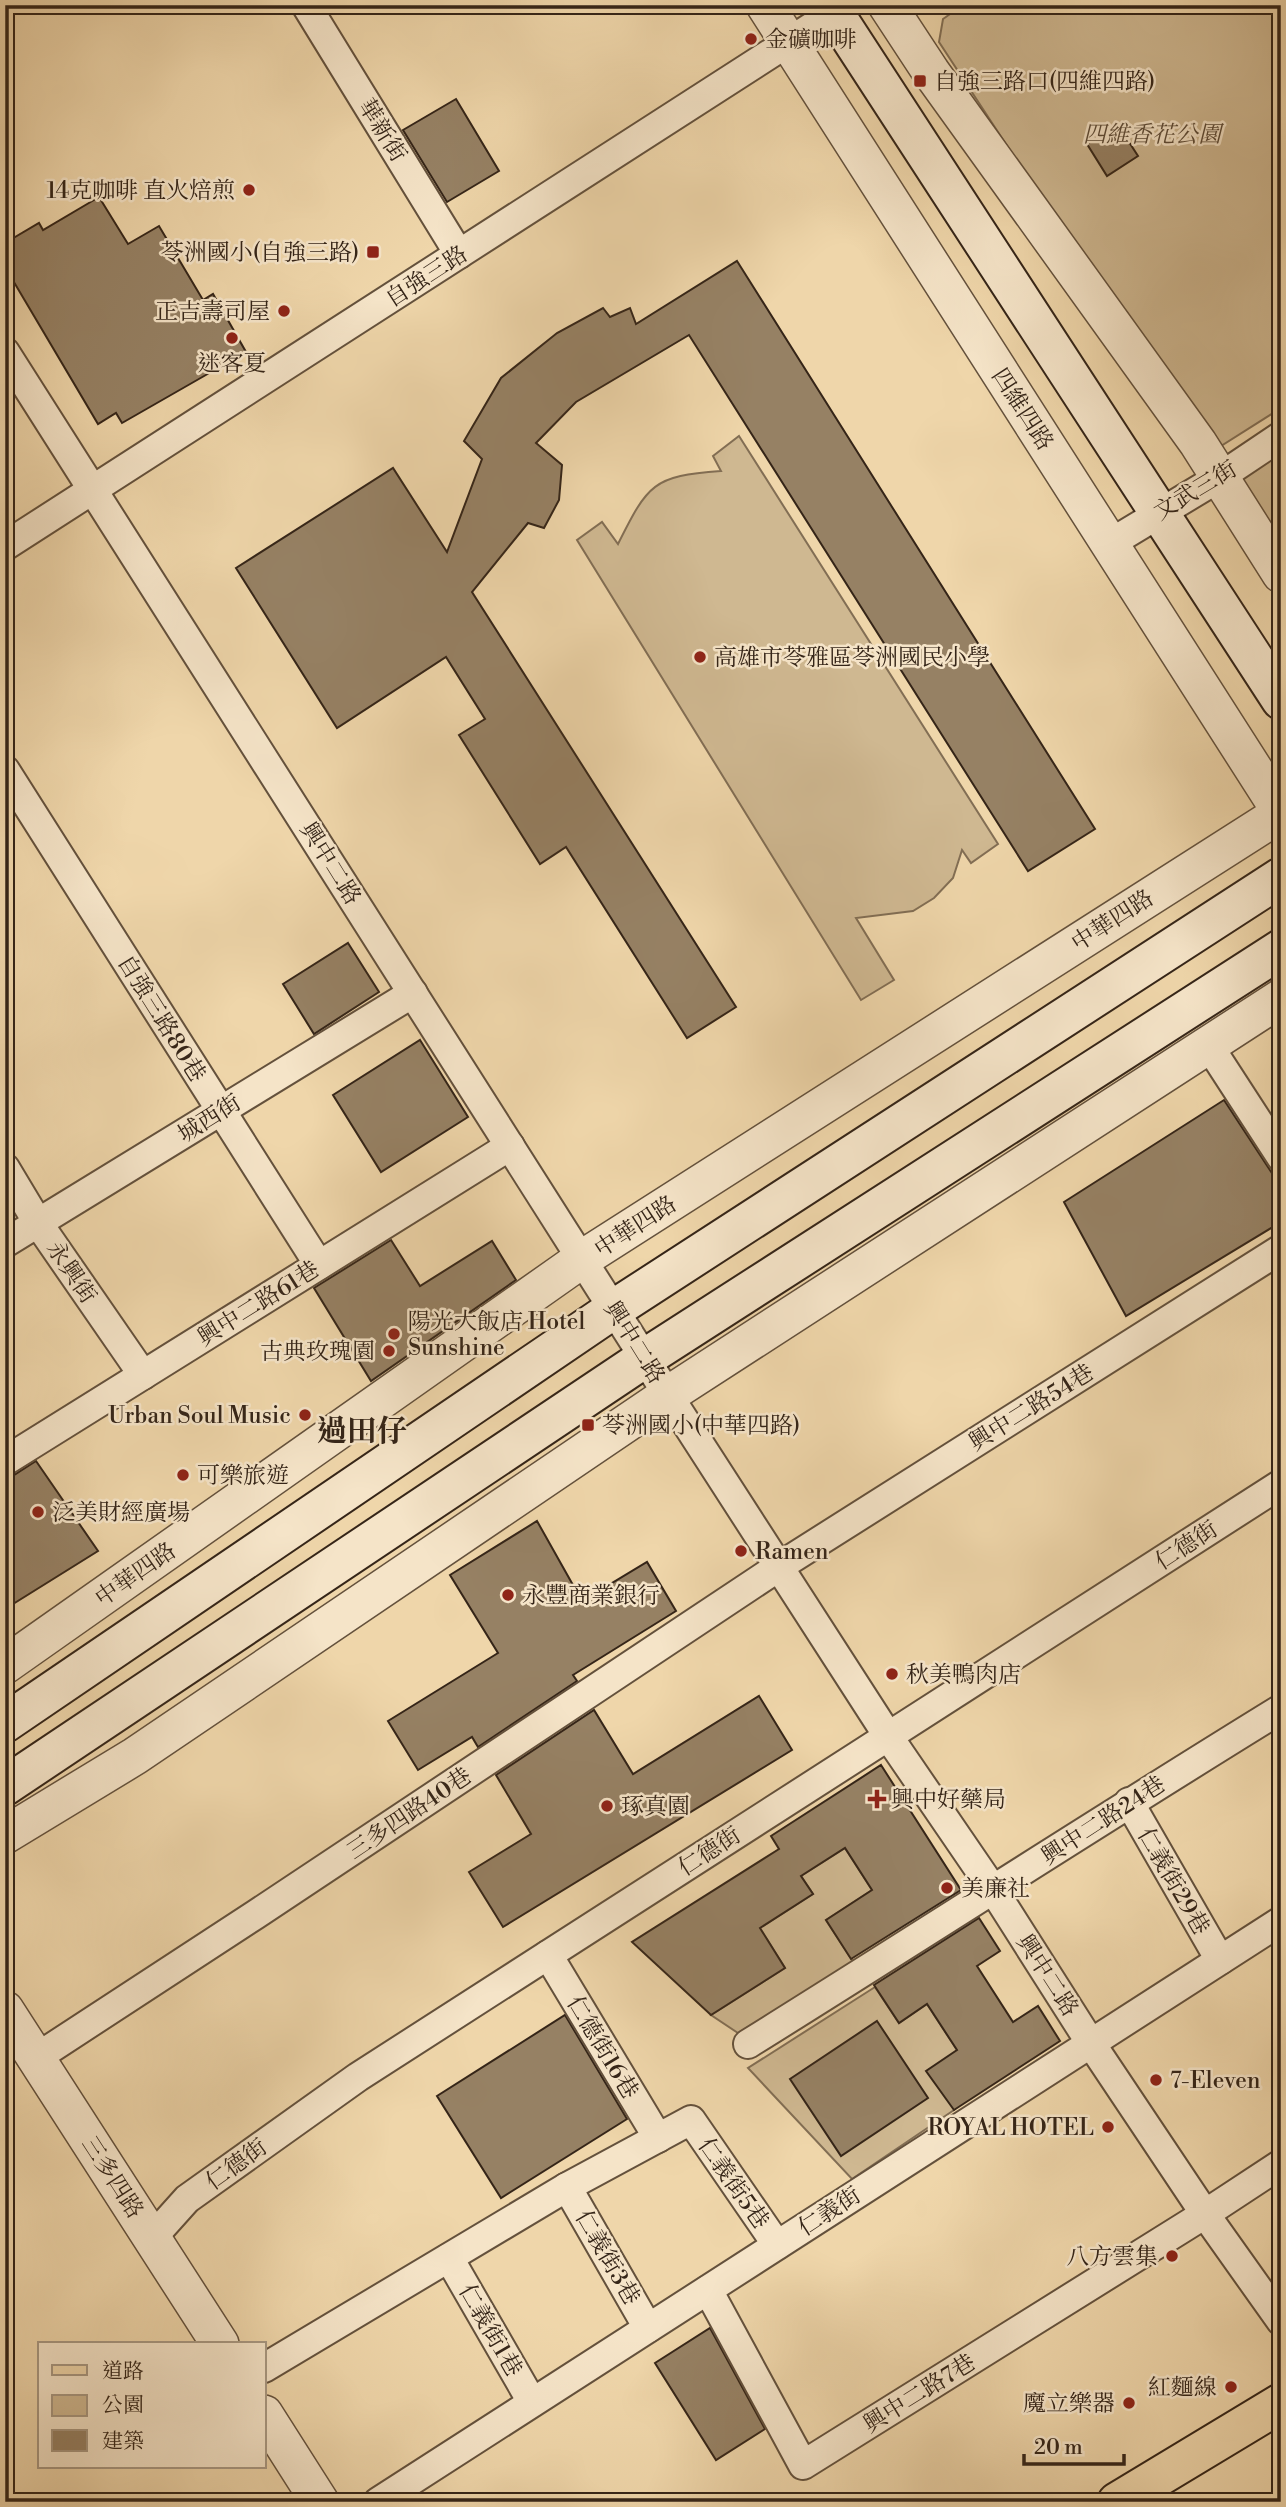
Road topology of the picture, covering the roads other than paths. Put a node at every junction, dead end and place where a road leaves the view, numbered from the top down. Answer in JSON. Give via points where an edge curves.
{"nodes":[{"id":1,"x":306,"y":5,"type":"edge"},
{"id":2,"x":765,"y":5,"type":"edge"},
{"id":3,"x":887,"y":5,"type":"edge"},
{"id":4,"x":837,"y":8,"type":"edge"},
{"id":5,"x":788,"y":42,"type":"junction"},
{"id":6,"x":459,"y":254,"type":"junction"},
{"id":7,"x":5,"y":352,"type":"edge"},
{"id":8,"x":1281,"y":436,"type":"edge"},
{"id":9,"x":1220,"y":477,"type":"junction"},
{"id":10,"x":93,"y":490,"type":"junction"},
{"id":11,"x":1159,"y":512,"type":"junction"},
{"id":12,"x":1109,"y":544,"type":"junction"},
{"id":13,"x":5,"y":547,"type":"edge"},
{"id":14,"x":1281,"y":574,"type":"edge"},
{"id":15,"x":1281,"y":700,"type":"edge"},
{"id":16,"x":5,"y":770,"type":"edge"},
{"id":17,"x":1281,"y":812,"type":"edge"},
{"id":18,"x":1281,"y":877,"type":"edge"},
{"id":19,"x":1281,"y":949,"type":"edge"},
{"id":20,"x":413,"y":993,"type":"junction"},
{"id":21,"x":1281,"y":998,"type":"edge"},
{"id":22,"x":1209,"y":1046,"type":"junction"},
{"id":23,"x":221,"y":1110,"type":"junction"},
{"id":24,"x":510,"y":1146,"type":"junction"},
{"id":25,"x":1281,"y":1157,"type":"edge"},
{"id":26,"x":5,"y":1168,"type":"edge"},
{"id":27,"x":38,"y":1223,"type":"junction"},
{"id":28,"x":5,"y":1243,"type":"edge"},
{"id":29,"x":1281,"y":1249,"type":"edge"},
{"id":30,"x":582,"y":1259,"type":"junction"},
{"id":31,"x":319,"y":1265,"type":"junction"},
{"id":32,"x":614,"y":1309,"type":"junction"},
{"id":33,"x":645,"y":1358,"type":"junction"},
{"id":34,"x":143,"y":1375,"type":"junction"},
{"id":35,"x":668,"y":1395,"type":"junction"},
{"id":36,"x":5,"y":1461,"type":"edge"},
{"id":37,"x":1281,"y":1484,"type":"edge"},
{"id":38,"x":780,"y":1566,"type":"junction"},
{"id":39,"x":5,"y":1665,"type":"edge"},
{"id":40,"x":1281,"y":1709,"type":"edge"},
{"id":41,"x":5,"y":1723,"type":"edge"},
{"id":42,"x":888,"y":1736,"type":"junction"},
{"id":43,"x":5,"y":1786,"type":"edge"},
{"id":44,"x":1129,"y":1802,"type":"junction"},
{"id":45,"x":5,"y":1835,"type":"edge"},
{"id":46,"x":994,"y":1891,"type":"junction"},
{"id":47,"x":1281,"y":1921,"type":"edge"},
{"id":48,"x":548,"y":1955,"type":"junction"},
{"id":49,"x":1220,"y":1959,"type":"junction"},
{"id":50,"x":5,"y":2010,"type":"edge"},
{"id":51,"x":1090,"y":2042,"type":"junction"},
{"id":52,"x":748,"y":2044,"type":"dead end"},
{"id":53,"x":36,"y":2058,"type":"junction"},
{"id":54,"x":658,"y":2138,"type":"junction"},
{"id":55,"x":1281,"y":2164,"type":"edge"},
{"id":56,"x":567,"y":2187,"type":"junction"},
{"id":57,"x":1205,"y":2214,"type":"junction"},
{"id":58,"x":152,"y":2238,"type":"junction"},
{"id":59,"x":777,"y":2245,"type":"junction"},
{"id":60,"x":449,"y":2258,"type":"junction"},
{"id":61,"x":708,"y":2290,"type":"junction"},
{"id":62,"x":1281,"y":2321,"type":"edge"},
{"id":63,"x":648,"y":2328,"type":"junction"},
{"id":64,"x":219,"y":2342,"type":"edge"},
{"id":65,"x":266,"y":2367,"type":"edge"},
{"id":66,"x":533,"y":2402,"type":"junction"},
{"id":67,"x":1281,"y":2403,"type":"edge"},
{"id":68,"x":266,"y":2417,"type":"edge"},
{"id":69,"x":320,"y":2502,"type":"edge"},
{"id":70,"x":378,"y":2502,"type":"edge"},
{"id":71,"x":1117,"y":2502,"type":"edge"}],
"edges":[{"from":1,"to":6,"type":"street","name":"華新街"},
{"from":2,"to":5,"type":"street","name":"四維四路"},
{"from":3,"to":9,"type":"street"},
{"from":4,"to":5,"type":"street","name":"自強三路"},
{"from":4,"to":11,"type":"main road"},
{"from":5,"to":6,"type":"street","name":"自強三路"},
{"from":5,"to":12,"type":"street","name":"四維四路"},
{"from":6,"to":10,"type":"street","name":"自強三路"},
{"from":7,"to":10,"type":"street","name":"興中二路"},
{"from":8,"to":9,"type":"street","name":"文武三街"},
{"from":9,"to":11,"type":"street","name":"文武三街"},
{"from":9,"to":14,"type":"street"},
{"from":10,"to":13,"type":"street","name":"自強三路"},
{"from":10,"to":20,"type":"street","name":"興中二路"},
{"from":11,"to":12,"type":"street","name":"文武三街"},
{"from":11,"to":15,"type":"main road"},
{"from":12,"to":17,"type":"street","name":"四維四路"},
{"from":16,"to":23,"type":"street","name":"自強三路80巷"},
{"from":17,"to":30,"type":"street","name":"中華四路"},
{"from":18,"to":32,"type":"main road"},
{"from":19,"to":33,"type":"main road"},
{"from":20,"to":23,"type":"street","name":"城西街"},
{"from":20,"to":24,"type":"street","name":"興中二路"},
{"from":21,"to":22,"type":"street"},
{"from":22,"to":25,"type":"street"},
{"from":22,"to":35,"type":"street"},
{"from":23,"to":27,"type":"street","name":"城西街"},
{"from":23,"to":31,"type":"street","name":"自強三路80巷"},
{"from":24,"to":30,"type":"street","name":"興中二路"},
{"from":24,"to":31,"type":"street","name":"興中二路61巷"},
{"from":26,"to":27,"type":"street","name":"永興街"},
{"from":27,"to":28,"type":"street","name":"城西街"},
{"from":27,"to":34,"type":"street","name":"永興街"},
{"from":29,"to":38,"type":"street","name":"興中二路54巷"},
{"from":30,"to":32,"type":"street","name":"興中二路"},
{"from":30,"to":39,"type":"street","name":"中華四路"},
{"from":31,"to":34,"type":"street","name":"興中二路61巷"},
{"from":32,"to":33,"type":"street","name":"興中二路"},
{"from":32,"to":41,"type":"main road"},
{"from":33,"to":35,"type":"street","name":"興中二路"},
{"from":33,"to":43,"type":"main road"},
{"from":34,"to":36,"type":"street","name":"興中二路61巷"},
{"from":35,"to":38,"type":"street","name":"興中二路"},
{"from":35,"to":45,"type":"street","via":[[135,1756]]},
{"from":37,"to":42,"type":"street","name":"仁德街"},
{"from":38,"to":42,"type":"street","name":"興中二路"},
{"from":38,"to":53,"type":"street","name":"三多四路40巷"},
{"from":40,"to":44,"type":"street","name":"興中二路24巷"},
{"from":42,"to":46,"type":"street","name":"興中二路"},
{"from":42,"to":48,"type":"street","name":"仁德街"},
{"from":44,"to":46,"type":"street","name":"興中二路24巷"},
{"from":44,"to":49,"type":"street","name":"仁義街29巷"},
{"from":46,"to":51,"type":"street","name":"興中二路"},
{"from":46,"to":52,"type":"street","name":"興中二路24巷"},
{"from":47,"to":49,"type":"street","name":"仁義街"},
{"from":48,"to":54,"type":"street","name":"仁德街16巷"},
{"from":48,"to":58,"type":"street","name":"仁德街","via":[[358,2077],[209,2183],[187,2199]]},
{"from":49,"to":51,"type":"street","name":"仁義街"},
{"from":50,"to":53,"type":"street","name":"三多四路"},
{"from":51,"to":57,"type":"street","name":"興中二路"},
{"from":51,"to":59,"type":"street","name":"仁義街"},
{"from":53,"to":58,"type":"street","name":"三多四路"},
{"from":54,"to":56,"type":"street"},
{"from":54,"to":59,"type":"street","name":"仁義街5巷","via":[[691,2120]]},
{"from":55,"to":57,"type":"street"},
{"from":56,"to":60,"type":"street"},
{"from":56,"to":63,"type":"street","name":"仁義街3巷"},
{"from":57,"to":61,"type":"street","name":"興中二路7巷","via":[[803,2465]]},
{"from":57,"to":62,"type":"street","name":"興中二路"},
{"from":58,"to":64,"type":"street","name":"三多四路"},
{"from":59,"to":61,"type":"street","name":"仁義街"},
{"from":60,"to":65,"type":"street"},
{"from":60,"to":66,"type":"street","name":"仁義街1巷"},
{"from":61,"to":63,"type":"street","name":"仁義街"},
{"from":63,"to":66,"type":"street","name":"仁義街"},
{"from":66,"to":70,"type":"street","name":"仁義街"},
{"from":67,"to":71,"type":"main road"},
{"from":68,"to":69,"type":"street"}]}
